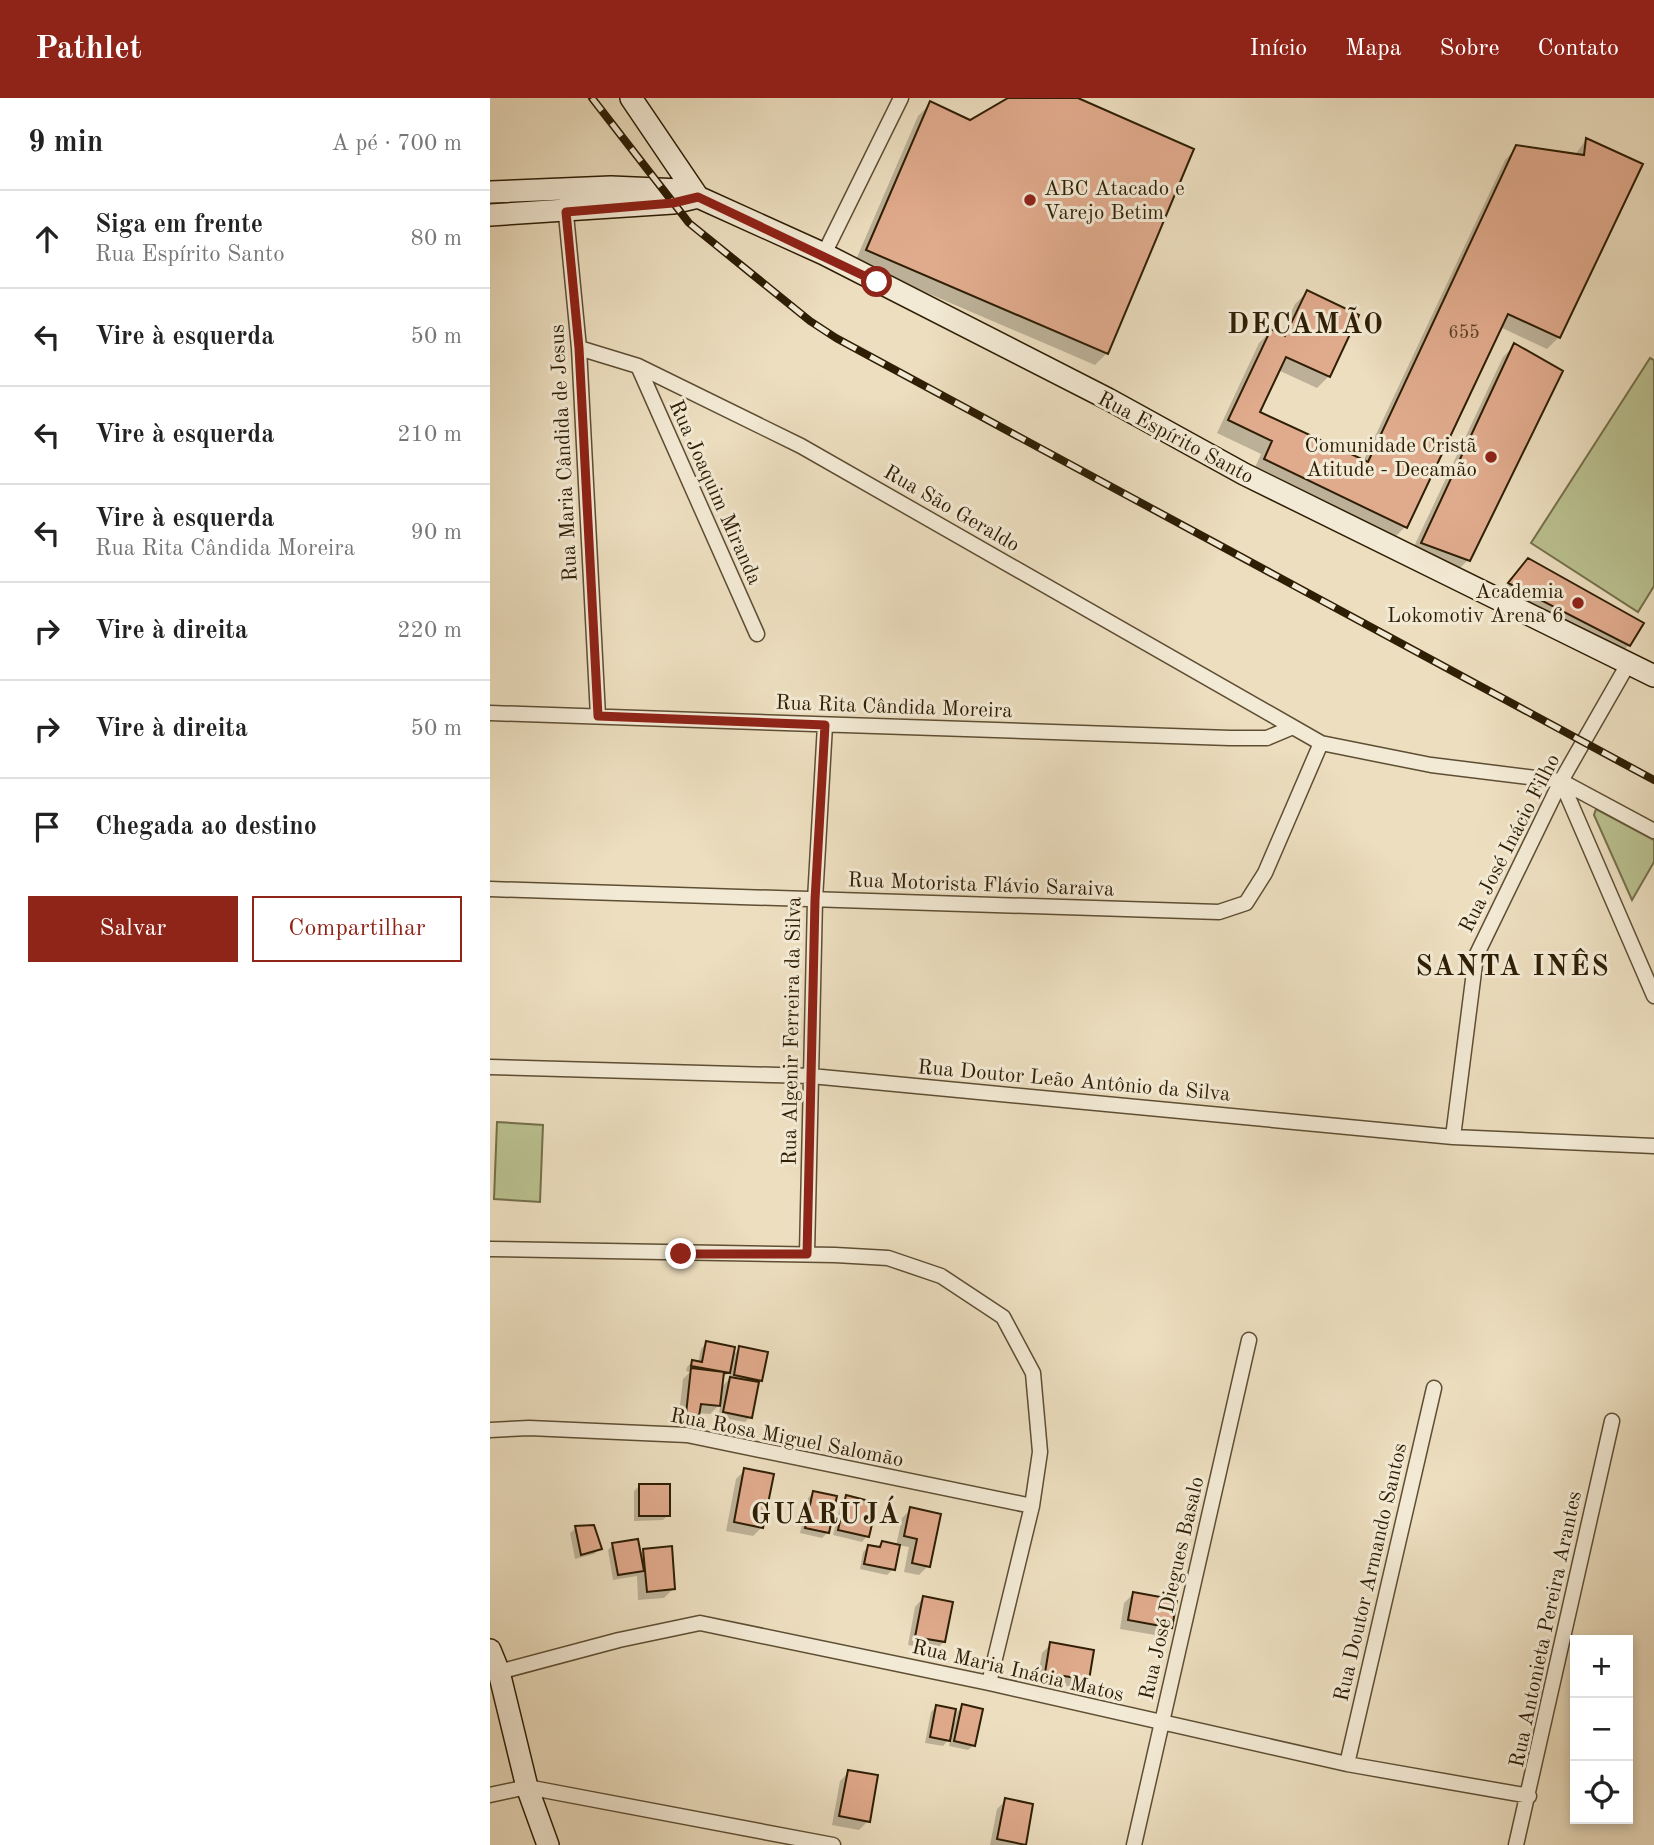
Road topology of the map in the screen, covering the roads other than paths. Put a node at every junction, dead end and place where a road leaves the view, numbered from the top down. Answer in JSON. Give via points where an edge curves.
{"nodes":[{"id":1,"x":631,"y":98,"type":"edge"},
{"id":2,"x":901,"y":98,"type":"edge"},
{"id":3,"x":562,"y":189,"type":"junction"},
{"id":4,"x":490,"y":192,"type":"edge"},
{"id":5,"x":694,"y":193,"type":"junction"},
{"id":6,"x":566,"y":212,"type":"junction"},
{"id":7,"x":490,"y":215,"type":"edge"},
{"id":8,"x":824,"y":254,"type":"junction"},
{"id":9,"x":579,"y":348,"type":"junction"},
{"id":10,"x":638,"y":366,"type":"junction"},
{"id":11,"x":757,"y":634,"type":"dead end"},
{"id":12,"x":1628,"y":664,"type":"junction"},
{"id":13,"x":1654,"y":677,"type":"edge"},
{"id":14,"x":490,"y":713,"type":"edge"},
{"id":15,"x":598,"y":716,"type":"junction"},
{"id":16,"x":825,"y":725,"type":"junction"},
{"id":17,"x":1293,"y":727,"type":"junction"},
{"id":18,"x":1321,"y":743,"type":"junction"},
{"id":19,"x":1562,"y":781,"type":"junction"},
{"id":20,"x":1654,"y":831,"type":"edge"},
{"id":21,"x":490,"y":889,"type":"edge"},
{"id":22,"x":815,"y":900,"type":"junction"},
{"id":23,"x":1654,"y":996,"type":"edge"},
{"id":24,"x":490,"y":1067,"type":"edge"},
{"id":25,"x":811,"y":1076,"type":"junction"},
{"id":26,"x":1453,"y":1137,"type":"junction"},
{"id":27,"x":1654,"y":1146,"type":"edge"},
{"id":28,"x":490,"y":1249,"type":"edge"},
{"id":29,"x":807,"y":1254,"type":"junction"},
{"id":30,"x":1249,"y":1340,"type":"dead end"},
{"id":31,"x":1434,"y":1388,"type":"dead end"},
{"id":32,"x":1612,"y":1421,"type":"dead end"},
{"id":33,"x":490,"y":1430,"type":"edge"},
{"id":34,"x":1032,"y":1506,"type":"junction"},
{"id":35,"x":490,"y":1650,"type":"edge"},
{"id":36,"x":499,"y":1672,"type":"junction"},
{"id":37,"x":989,"y":1683,"type":"junction"},
{"id":38,"x":1162,"y":1724,"type":"junction"},
{"id":39,"x":1347,"y":1764,"type":"junction"},
{"id":40,"x":527,"y":1787,"type":"junction"},
{"id":41,"x":490,"y":1795,"type":"edge"},
{"id":42,"x":1529,"y":1796,"type":"junction"},
{"id":43,"x":548,"y":1845,"type":"edge"},
{"id":44,"x":833,"y":1845,"type":"edge"},
{"id":45,"x":1134,"y":1845,"type":"edge"},
{"id":46,"x":1516,"y":1845,"type":"edge"}],
"edges":[{"from":1,"to":5,"type":"street"},
{"from":2,"to":8,"type":"street"},
{"from":3,"to":4,"type":"street"},
{"from":3,"to":5,"type":"street"},
{"from":3,"to":6,"type":"street","name":"Rua Maria Cândida de Jesus"},
{"from":5,"to":6,"type":"street","via":[[673,203]]},
{"from":5,"to":8,"type":"street","name":"Rua Espírito Santo"},
{"from":6,"to":7,"type":"street"},
{"from":6,"to":9,"type":"street","name":"Rua Maria Cândida de Jesus"},
{"from":8,"to":12,"type":"street","name":"Rua Espírito Santo","via":[[1244,474]]},
{"from":9,"to":10,"type":"street","name":"Rua São Geraldo"},
{"from":9,"to":15,"type":"street","name":"Rua Maria Cândida de Jesus"},
{"from":10,"to":11,"type":"street","name":"Rua Joaquim Miranda"},
{"from":10,"to":17,"type":"street","name":"Rua São Geraldo","via":[[801,446]]},
{"from":12,"to":13,"type":"street","name":"Rua Espírito Santo"},
{"from":12,"to":19,"type":"street","name":"Rua José Inácio Filho"},
{"from":14,"to":15,"type":"street","name":"Rua Rita Cândida Moreira"},
{"from":15,"to":16,"type":"street","name":"Rua Rita Cândida Moreira"},
{"from":16,"to":17,"type":"street","name":"Rua Rita Cândida Moreira","via":[[1255,738]]},
{"from":16,"to":22,"type":"street","name":"Rua Algenir Ferreira da Silva"},
{"from":17,"to":18,"type":"street","name":"Rua São Geraldo"},
{"from":18,"to":19,"type":"street","name":"Rua São Geraldo","via":[[1431,765]]},
{"from":18,"to":22,"type":"street","name":"Rua Motorista Flávio Saraiva","via":[[1265,873],[1246,903],[1219,912]]},
{"from":19,"to":20,"type":"street"},
{"from":19,"to":23,"type":"street"},
{"from":19,"to":26,"type":"street","name":"Rua José Inácio Filho","via":[[1476,957]]},
{"from":21,"to":22,"type":"street","name":"Rua Motorista Flávio Saraiva"},
{"from":22,"to":25,"type":"street","name":"Rua Algenir Ferreira da Silva"},
{"from":24,"to":25,"type":"street","name":"Rua Doutor Leão Antônio da Silva"},
{"from":25,"to":26,"type":"street","name":"Rua Doutor Leão Antônio da Silva"},
{"from":25,"to":29,"type":"street","name":"Rua Algenir Ferreira da Silva"},
{"from":26,"to":27,"type":"street","name":"Rua Doutor Leão Antônio da Silva"},
{"from":28,"to":29,"type":"street"},
{"from":29,"to":34,"type":"street","via":[[888,1258],[941,1276],[1003,1317],[1033,1373],[1040,1452]]},
{"from":30,"to":38,"type":"street","name":"Rua José Diegues Basalo"},
{"from":31,"to":39,"type":"street","name":"Rua Doutor Armando Santos"},
{"from":32,"to":42,"type":"street","name":"Rua Antonieta Pereira Arantes"},
{"from":33,"to":34,"type":"street","name":"Rua Rosa Miguel Salomão","via":[[687,1435]]},
{"from":34,"to":37,"type":"street"},
{"from":35,"to":36,"type":"street"},
{"from":36,"to":37,"type":"street","name":"Rua Maria Inácia Matos","via":[[700,1623]]},
{"from":36,"to":40,"type":"street"},
{"from":37,"to":38,"type":"street","name":"Rua Maria Inácia Matos"},
{"from":38,"to":39,"type":"street","name":"Rua Maria Inácia Matos"},
{"from":38,"to":45,"type":"street","name":"Rua José Diegues Basalo"},
{"from":39,"to":42,"type":"street","name":"Rua Maria Inácia Matos"},
{"from":40,"to":41,"type":"street"},
{"from":40,"to":43,"type":"street"},
{"from":40,"to":44,"type":"street"},
{"from":42,"to":46,"type":"street","name":"Rua Antonieta Pereira Arantes"}]}
